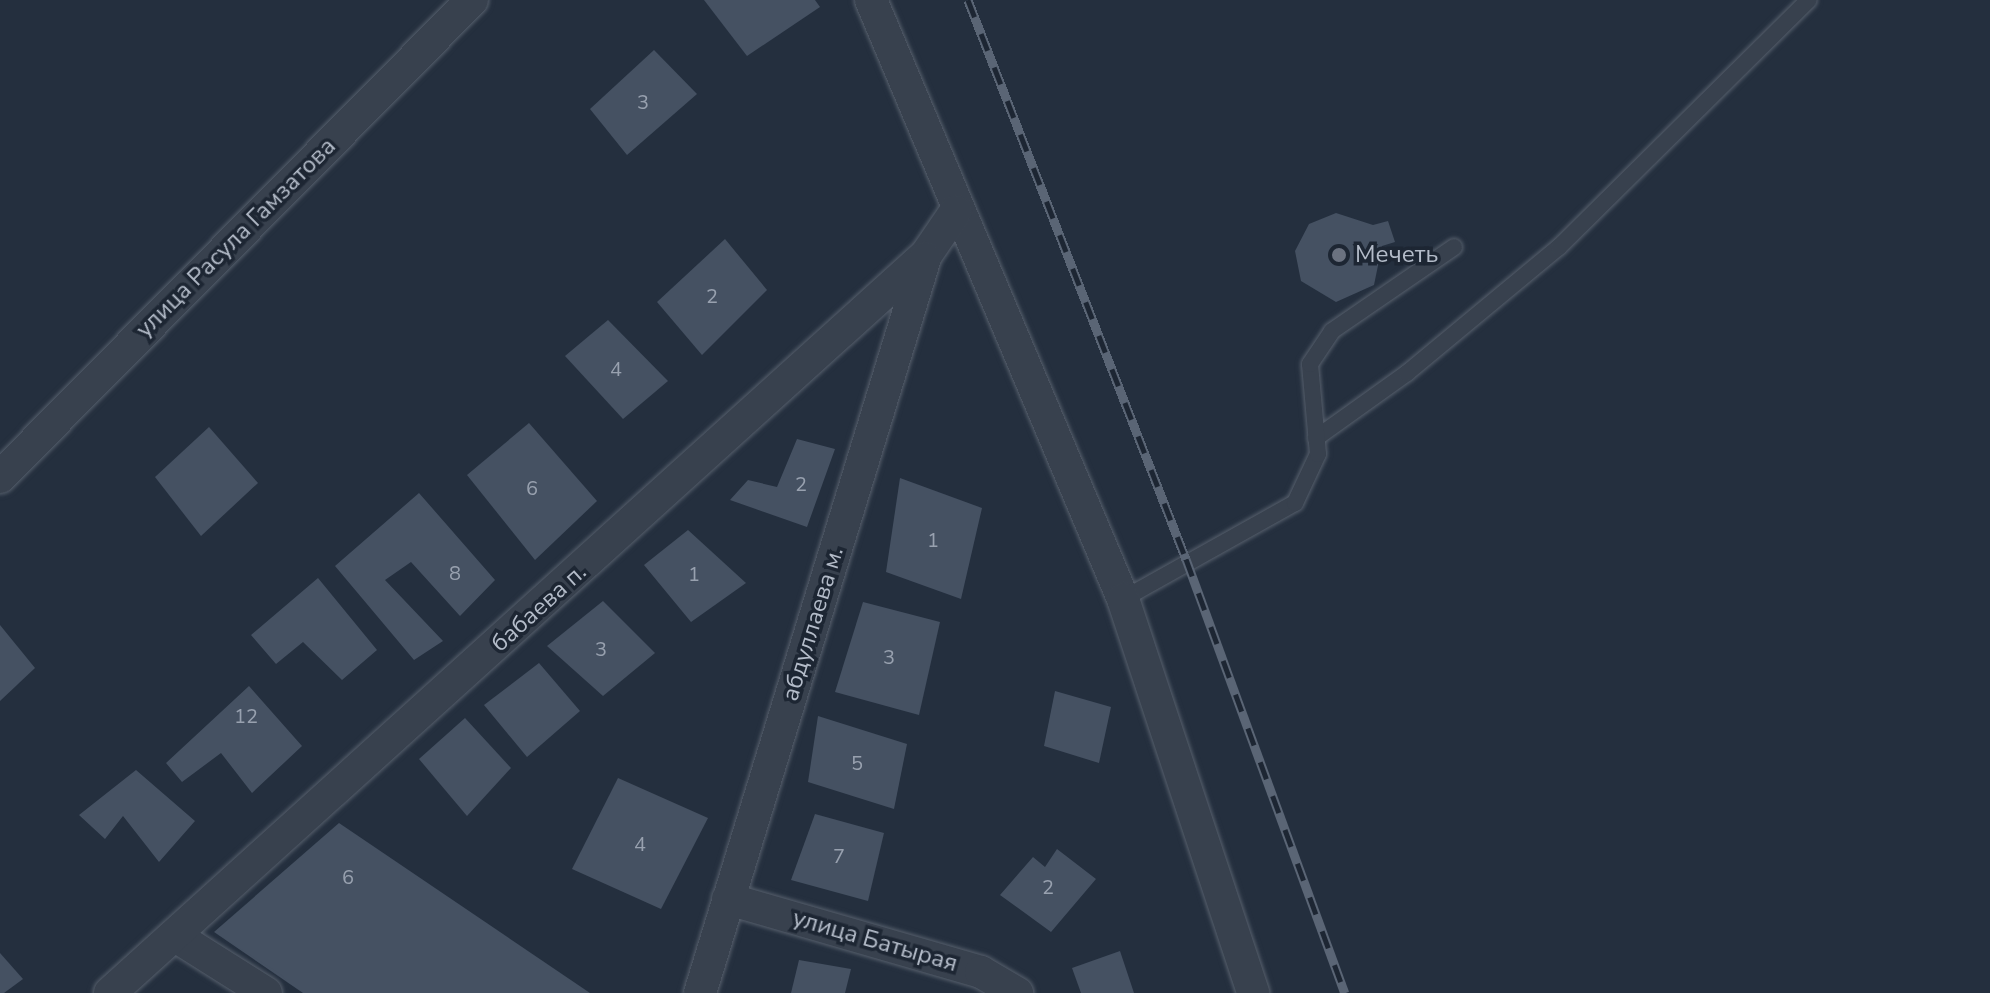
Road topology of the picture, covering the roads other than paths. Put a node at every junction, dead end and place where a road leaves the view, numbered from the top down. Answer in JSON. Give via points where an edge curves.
{"nodes":[{"id":1,"x":472,"y":0,"type":"edge"},
{"id":2,"x":871,"y":0,"type":"edge"},
{"id":3,"x":1809,"y":0,"type":"edge"},
{"id":4,"x":956,"y":211,"type":"junction"},
{"id":5,"x":1454,"y":247,"type":"dead end"},
{"id":6,"x":926,"y":255,"type":"junction"},
{"id":7,"x":1316,"y":438,"type":"junction"},
{"id":8,"x":0,"y":477,"type":"edge"},
{"id":9,"x":1123,"y":599,"type":"junction"},
{"id":10,"x":728,"y":899,"type":"junction"},
{"id":11,"x":177,"y":937,"type":"junction"},
{"id":12,"x":110,"y":993,"type":"edge"},
{"id":13,"x":266,"y":993,"type":"edge"},
{"id":14,"x":700,"y":993,"type":"edge"},
{"id":15,"x":1017,"y":993,"type":"edge"},
{"id":16,"x":1253,"y":993,"type":"edge"}],
"edges":[{"from":1,"to":8,"type":"street","name":"улица Расула Гамзатова"},
{"from":2,"to":4,"type":"street"},
{"from":3,"to":7,"type":"lane","via":[[1559,247],[1407,373]]},
{"from":4,"to":6,"type":"street","name":"бабаева п."},
{"from":4,"to":9,"type":"street"},
{"from":5,"to":7,"type":"lane","via":[[1332,331],[1310,364]]},
{"from":6,"to":10,"type":"street","name":"абдуллаева м."},
{"from":6,"to":11,"type":"street","name":"бабаева п."},
{"from":7,"to":9,"type":"lane","via":[[1318,454],[1295,503]]},
{"from":9,"to":16,"type":"street"},
{"from":10,"to":14,"type":"street","name":"абдуллаева м."},
{"from":10,"to":15,"type":"street","name":"улица Батырая","via":[[981,972]]},
{"from":11,"to":12,"type":"street","name":"бабаева п."},
{"from":11,"to":13,"type":"street"}]}
